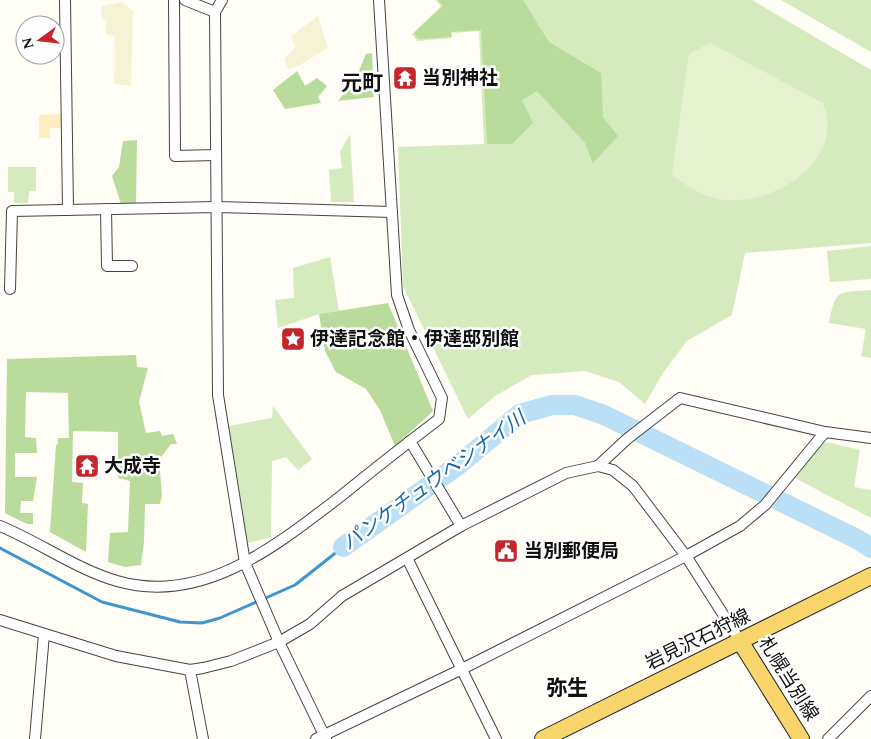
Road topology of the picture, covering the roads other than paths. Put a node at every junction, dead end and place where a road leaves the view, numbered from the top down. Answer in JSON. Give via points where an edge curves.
{"nodes":[{"id":1,"x":65,"y":0,"type":"edge"},
{"id":2,"x":174,"y":0,"type":"edge"},
{"id":3,"x":185,"y":0,"type":"edge"},
{"id":4,"x":222,"y":0,"type":"edge"},
{"id":5,"x":379,"y":0,"type":"edge"},
{"id":6,"x":215,"y":12,"type":"junction"},
{"id":7,"x":216,"y":155,"type":"junction"},
{"id":8,"x":217,"y":207,"type":"junction"},
{"id":9,"x":68,"y":210,"type":"junction"},
{"id":10,"x":106,"y":210,"type":"junction"},
{"id":11,"x":392,"y":212,"type":"junction"},
{"id":12,"x":132,"y":266,"type":"dead end"},
{"id":13,"x":10,"y":289,"type":"dead end"},
{"id":14,"x":825,"y":432,"type":"junction"},
{"id":15,"x":871,"y":438,"type":"edge"},
{"id":16,"x":410,"y":441,"type":"junction"},
{"id":17,"x":598,"y":466,"type":"junction"},
{"id":18,"x":0,"y":526,"type":"edge"},
{"id":19,"x":461,"y":526,"type":"junction"},
{"id":20,"x":686,"y":556,"type":"junction"},
{"id":21,"x":407,"y":558,"type":"junction"},
{"id":22,"x":245,"y":563,"type":"junction"},
{"id":23,"x":871,"y":576,"type":"edge"},
{"id":24,"x":0,"y":620,"type":"edge"},
{"id":25,"x":44,"y":634,"type":"junction"},
{"id":26,"x":740,"y":641,"type":"junction"},
{"id":27,"x":279,"y":642,"type":"junction"},
{"id":28,"x":462,"y":669,"type":"junction"},
{"id":29,"x":190,"y":670,"type":"junction"},
{"id":30,"x":871,"y":696,"type":"edge"},
{"id":31,"x":322,"y":738,"type":"edge"},
{"id":32,"x":35,"y":739,"type":"edge"},
{"id":33,"x":203,"y":739,"type":"edge"},
{"id":34,"x":496,"y":739,"type":"edge"},
{"id":35,"x":543,"y":739,"type":"edge"},
{"id":36,"x":802,"y":739,"type":"edge"},
{"id":37,"x":828,"y":739,"type":"edge"}],
"edges":[{"from":1,"to":9,"type":"street"},
{"from":2,"to":7,"type":"street","via":[[175,156]]},
{"from":3,"to":6,"type":"street"},
{"from":4,"to":6,"type":"street"},
{"from":5,"to":11,"type":"street"},
{"from":6,"to":7,"type":"street"},
{"from":7,"to":8,"type":"street"},
{"from":8,"to":10,"type":"street"},
{"from":8,"to":11,"type":"street"},
{"from":8,"to":22,"type":"street","via":[[218,395]]},
{"from":9,"to":10,"type":"street"},
{"from":9,"to":13,"type":"street","via":[[12,211]]},
{"from":10,"to":12,"type":"street","via":[[107,266]]},
{"from":11,"to":16,"type":"street","via":[[397,295],[409,330],[442,398],[439,419]]},
{"from":14,"to":15,"type":"street"},
{"from":14,"to":17,"type":"street","via":[[680,398]]},
{"from":14,"to":20,"type":"street","via":[[765,505],[740,526]]},
{"from":16,"to":19,"type":"street"},
{"from":16,"to":22,"type":"street","via":[[280,543]]},
{"from":17,"to":19,"type":"street","via":[[566,473]]},
{"from":17,"to":20,"type":"street","via":[[624,477]]},
{"from":18,"to":22,"type":"street","via":[[102,575],[132,584],[181,585]]},
{"from":19,"to":21,"type":"street"},
{"from":20,"to":26,"type":"street"},
{"from":20,"to":28,"type":"street"},
{"from":21,"to":27,"type":"street","via":[[342,596],[310,624]]},
{"from":21,"to":28,"type":"street"},
{"from":22,"to":27,"type":"street"},
{"from":23,"to":26,"type":"main road","name":"岩見沢石狩線"},
{"from":24,"to":25,"type":"street"},
{"from":25,"to":29,"type":"street","via":[[116,656]]},
{"from":25,"to":32,"type":"street"},
{"from":26,"to":35,"type":"main road","name":"岩見沢石狩線"},
{"from":26,"to":36,"type":"main road","name":"札幌当別線"},
{"from":27,"to":29,"type":"street","via":[[231,661]]},
{"from":27,"to":31,"type":"street"},
{"from":28,"to":31,"type":"street"},
{"from":28,"to":34,"type":"street"},
{"from":29,"to":33,"type":"street"},
{"from":30,"to":37,"type":"street"}]}
